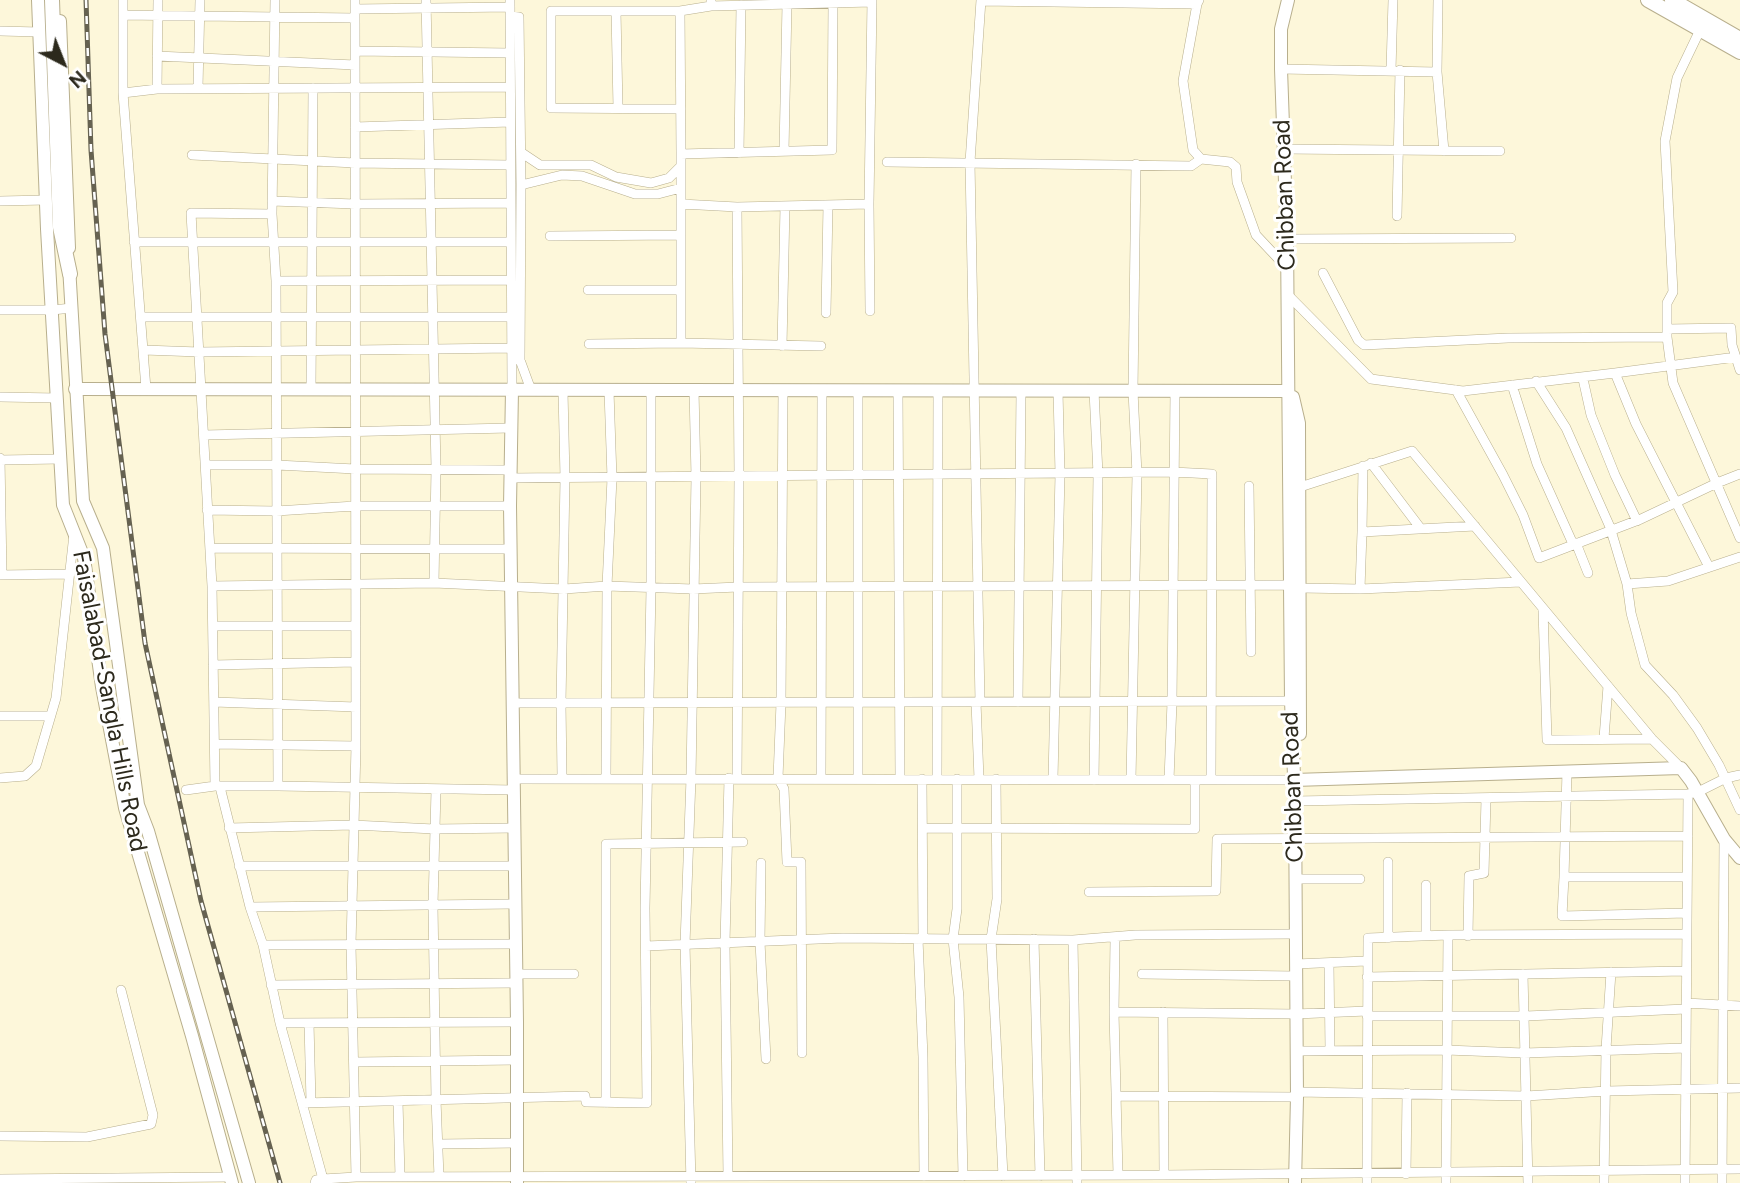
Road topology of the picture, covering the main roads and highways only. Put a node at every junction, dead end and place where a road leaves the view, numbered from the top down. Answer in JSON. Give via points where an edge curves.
{"nodes":[{"id":1,"x":52,"y":0,"type":"edge"},
{"id":2,"x":1648,"y":0,"type":"edge"},
{"id":3,"x":1672,"y":0,"type":"edge"},
{"id":4,"x":1740,"y":39,"type":"edge"},
{"id":5,"x":1740,"y":52,"type":"edge"},
{"id":6,"x":70,"y":274,"type":"road end"}],
"edges":[{"from":1,"to":6,"type":"main road","via":[[60,227]]},
{"from":2,"to":5,"type":"main road"},
{"from":3,"to":4,"type":"main road"}]}
